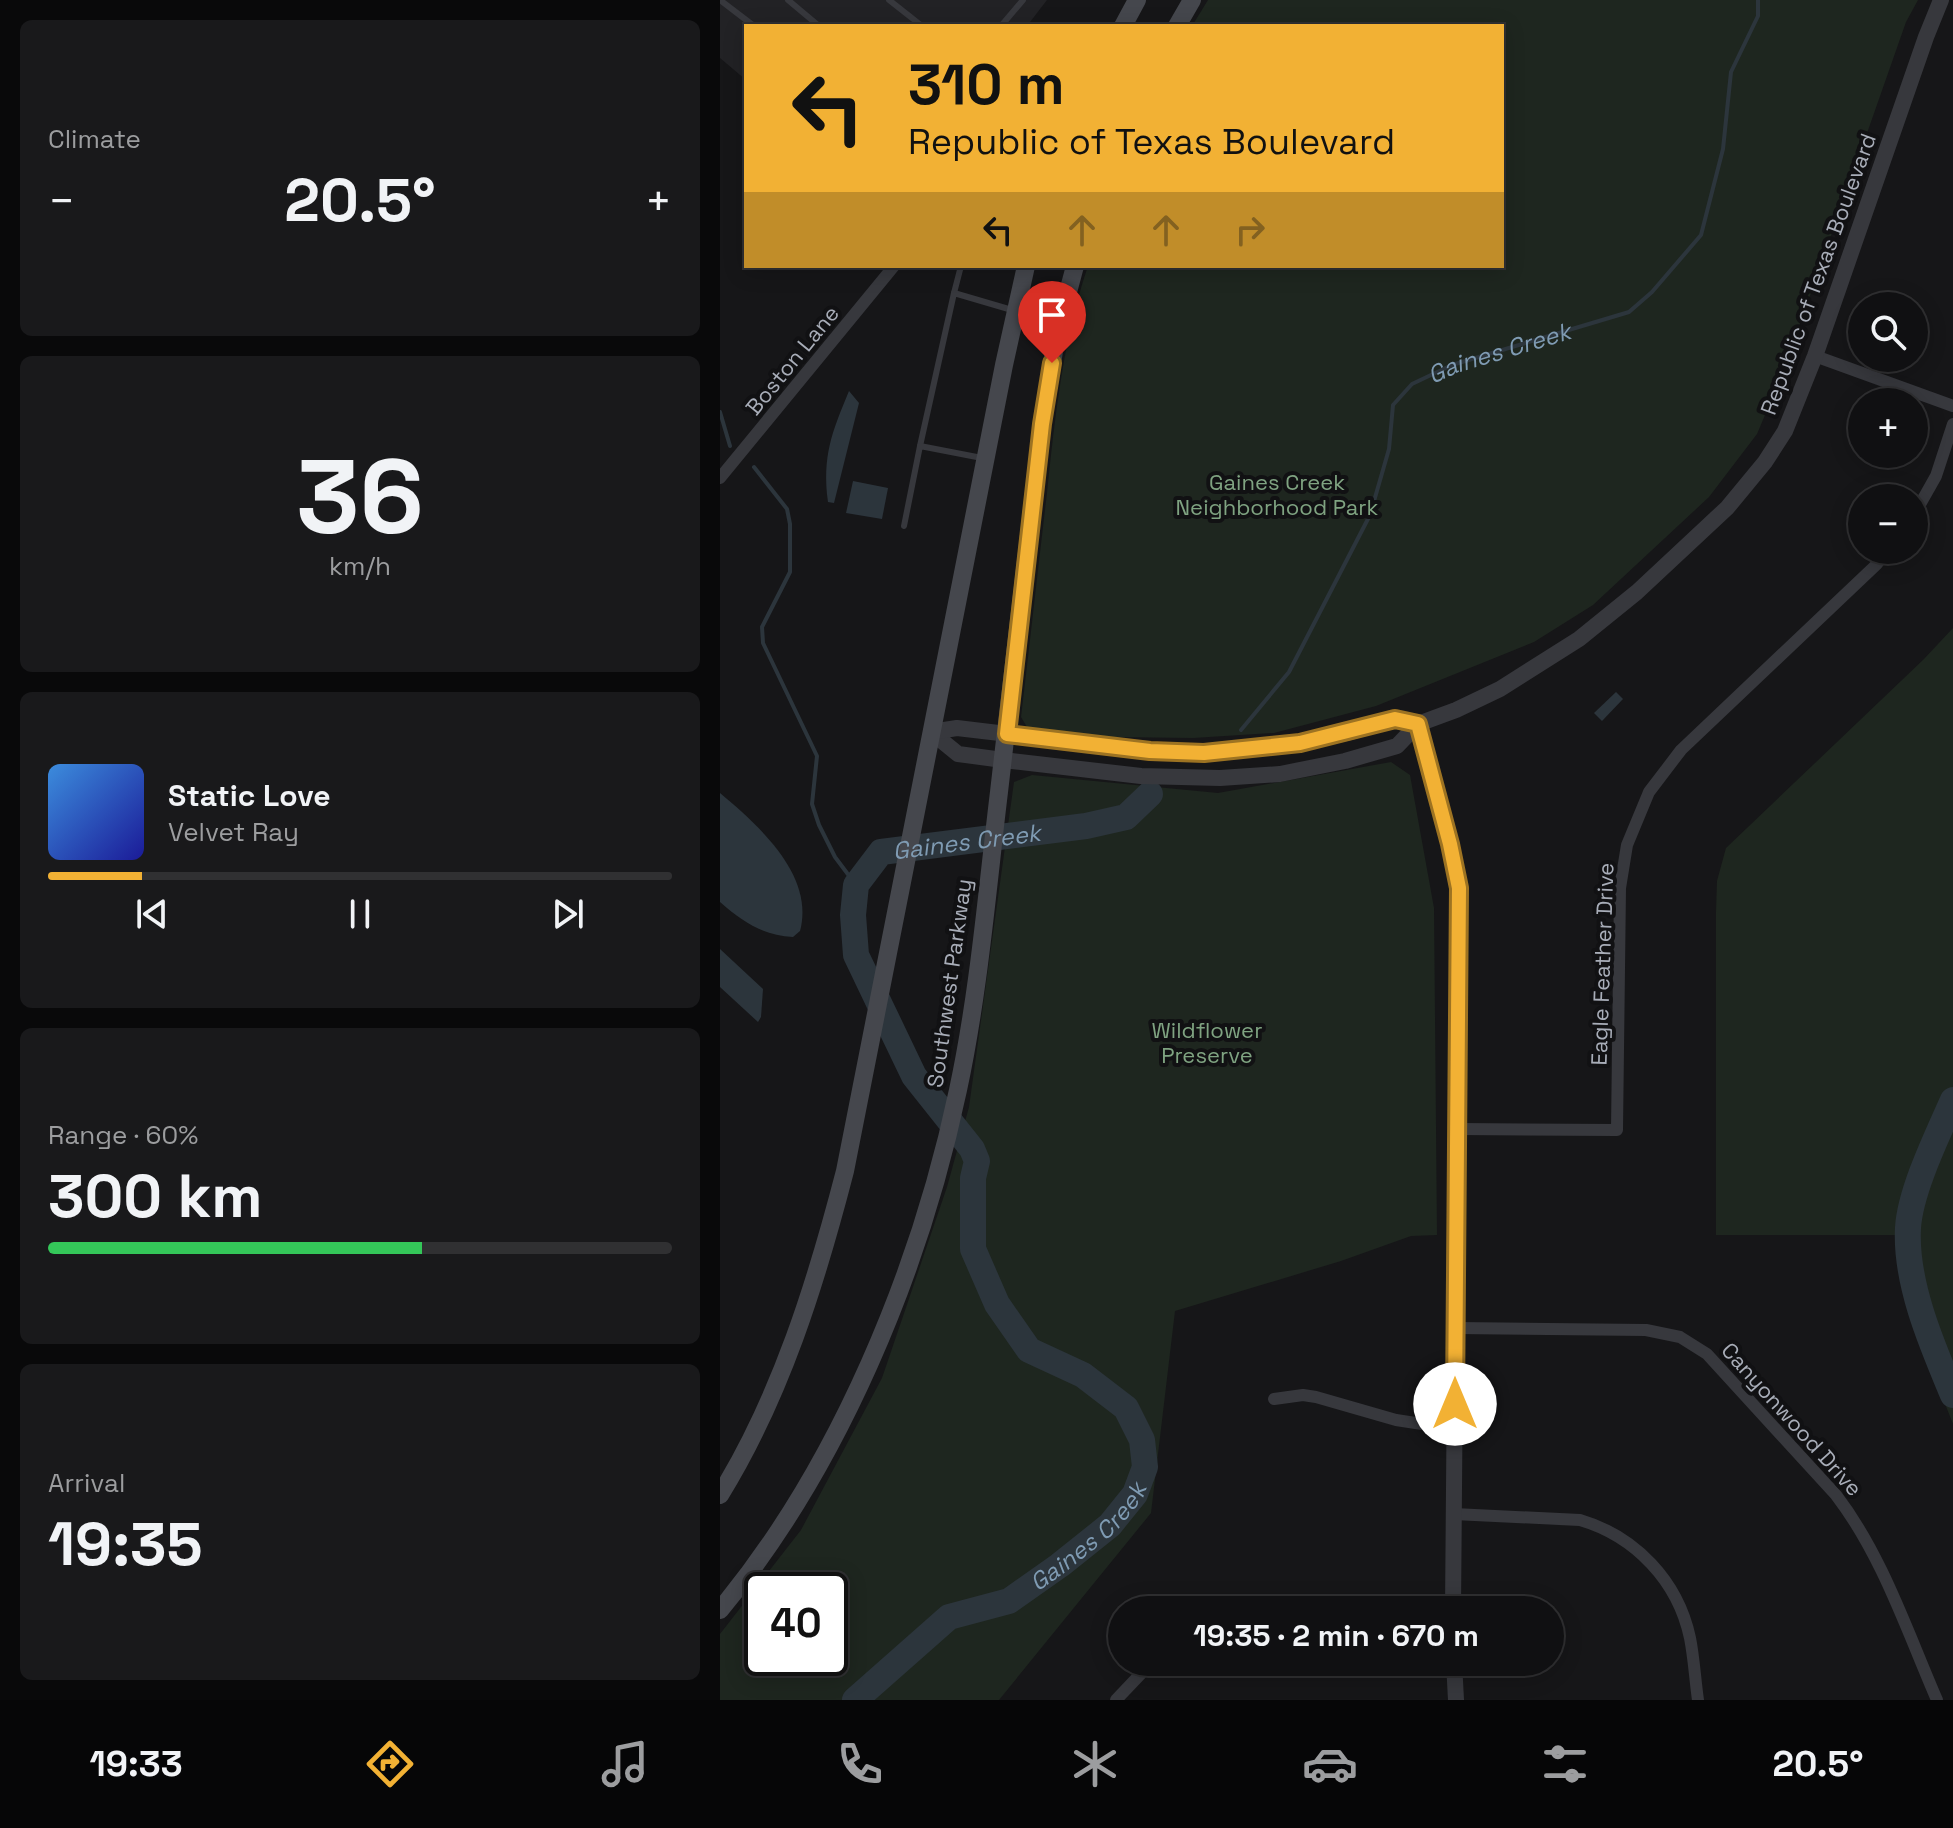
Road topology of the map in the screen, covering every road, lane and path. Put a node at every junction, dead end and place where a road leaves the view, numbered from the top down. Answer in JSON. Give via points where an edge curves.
{"nodes":[{"id":1,"x":720,"y":0,"type":"edge"},
{"id":2,"x":788,"y":0,"type":"edge"},
{"id":3,"x":889,"y":0,"type":"edge"},
{"id":4,"x":1023,"y":0,"type":"edge"},
{"id":5,"x":1137,"y":0,"type":"edge"},
{"id":6,"x":1192,"y":0,"type":"edge"},
{"id":7,"x":1941,"y":0,"type":"edge"},
{"id":8,"x":751,"y":24,"type":"edge"},
{"id":9,"x":817,"y":24,"type":"edge"},
{"id":10,"x":919,"y":24,"type":"edge"},
{"id":11,"x":1003,"y":24,"type":"edge"},
{"id":12,"x":1124,"y":24,"type":"edge"},
{"id":13,"x":1178,"y":24,"type":"edge"},
{"id":14,"x":892,"y":268,"type":"edge"},
{"id":15,"x":960,"y":268,"type":"edge"},
{"id":16,"x":1026,"y":268,"type":"edge"},
{"id":17,"x":1074,"y":268,"type":"edge"},
{"id":18,"x":954,"y":293,"type":"junction"},
{"id":19,"x":1015,"y":311,"type":"junction"},
{"id":20,"x":1815,"y":356,"type":"junction"},
{"id":21,"x":1953,"y":406,"type":"edge"},
{"id":22,"x":1953,"y":424,"type":"edge"},
{"id":23,"x":920,"y":446,"type":"junction"},
{"id":24,"x":985,"y":458,"type":"junction"},
{"id":25,"x":720,"y":478,"type":"edge"},
{"id":26,"x":1928,"y":490,"type":"edge"},
{"id":27,"x":904,"y":526,"type":"dead end"},
{"id":28,"x":1877,"y":564,"type":"edge"},
{"id":29,"x":1418,"y":724,"type":"junction"},
{"id":30,"x":931,"y":732,"type":"junction"},
{"id":31,"x":1007,"y":734,"type":"junction"},
{"id":32,"x":1003,"y":760,"type":"junction"},
{"id":33,"x":1458,"y":1129,"type":"junction"},
{"id":34,"x":1456,"y":1328,"type":"junction"},
{"id":35,"x":1274,"y":1399,"type":"dead end"},
{"id":36,"x":1455,"y":1429,"type":"junction"},
{"id":37,"x":720,"y":1495,"type":"edge"},
{"id":38,"x":1454,"y":1514,"type":"junction"},
{"id":39,"x":1453,"y":1596,"type":"edge"},
{"id":40,"x":720,"y":1610,"type":"edge"},
{"id":41,"x":1139,"y":1676,"type":"edge"},
{"id":42,"x":1455,"y":1676,"type":"edge"},
{"id":43,"x":1116,"y":1700,"type":"edge"},
{"id":44,"x":1456,"y":1700,"type":"edge"},
{"id":45,"x":1698,"y":1700,"type":"edge"},
{"id":46,"x":1937,"y":1700,"type":"edge"}],
"edges":[{"from":1,"to":8,"type":"lane"},
{"from":2,"to":9,"type":"lane"},
{"from":3,"to":10,"type":"lane"},
{"from":4,"to":11,"type":"lane"},
{"from":5,"to":12,"type":"main road"},
{"from":6,"to":13,"type":"main road"},
{"from":7,"to":20,"type":"street","name":"Republic of Texas Boulevard"},
{"from":14,"to":25,"type":"street","name":"Boston Lane"},
{"from":15,"to":18,"type":"lane"},
{"from":16,"to":19,"type":"main road"},
{"from":17,"to":31,"type":"main road","name":"Southwest Parkway","via":[[1042,424]]},
{"from":18,"to":19,"type":"lane"},
{"from":18,"to":23,"type":"lane"},
{"from":19,"to":24,"type":"main road"},
{"from":20,"to":21,"type":"street"},
{"from":20,"to":29,"type":"street","name":"Republic of Texas Boulevard","via":[[1785,431],[1765,462],[1727,508],[1637,592],[1579,639],[1500,689]]},
{"from":22,"to":26,"type":"street"},
{"from":23,"to":24,"type":"lane"},
{"from":23,"to":27,"type":"lane"},
{"from":24,"to":30,"type":"main road"},
{"from":28,"to":33,"type":"street","name":"Eagle Feather Drive","via":[[1681,750],[1649,792],[1627,845],[1620,888],[1617,1130]]},
{"from":29,"to":31,"type":"street","name":"Republic of Texas Boulevard","via":[[1395,719],[1300,743],[1204,753]]},
{"from":29,"to":32,"type":"street","name":"Republic of Texas Boulevard","via":[[1397,746],[1280,774],[1141,776]]},
{"from":29,"to":33,"type":"street","via":[[1459,888]]},
{"from":30,"to":31,"type":"street","name":"Republic of Texas Boulevard","via":[[957,728]]},
{"from":30,"to":32,"type":"street","name":"Republic of Texas Boulevard","via":[[958,754]]},
{"from":30,"to":37,"type":"main road","via":[[825,1250],[766,1409]]},
{"from":31,"to":32,"type":"main road","name":"Southwest Parkway"},
{"from":32,"to":40,"type":"main road","name":"Southwest Parkway","via":[[975,996],[955,1105],[907,1272],[844,1415],[805,1488]]},
{"from":33,"to":34,"type":"street"},
{"from":34,"to":36,"type":"street"},
{"from":34,"to":46,"type":"street","name":"Canyonwood Drive","via":[[1646,1330],[1680,1337],[1707,1354],[1855,1519]]},
{"from":35,"to":36,"type":"street","via":[[1316,1397],[1396,1420]]},
{"from":36,"to":38,"type":"street"},
{"from":38,"to":39,"type":"street"},
{"from":38,"to":45,"type":"street","via":[[1580,1520],[1627,1541],[1650,1562],[1676,1599],[1690,1636]]},
{"from":41,"to":43,"type":"street"},
{"from":42,"to":44,"type":"street"}]}
